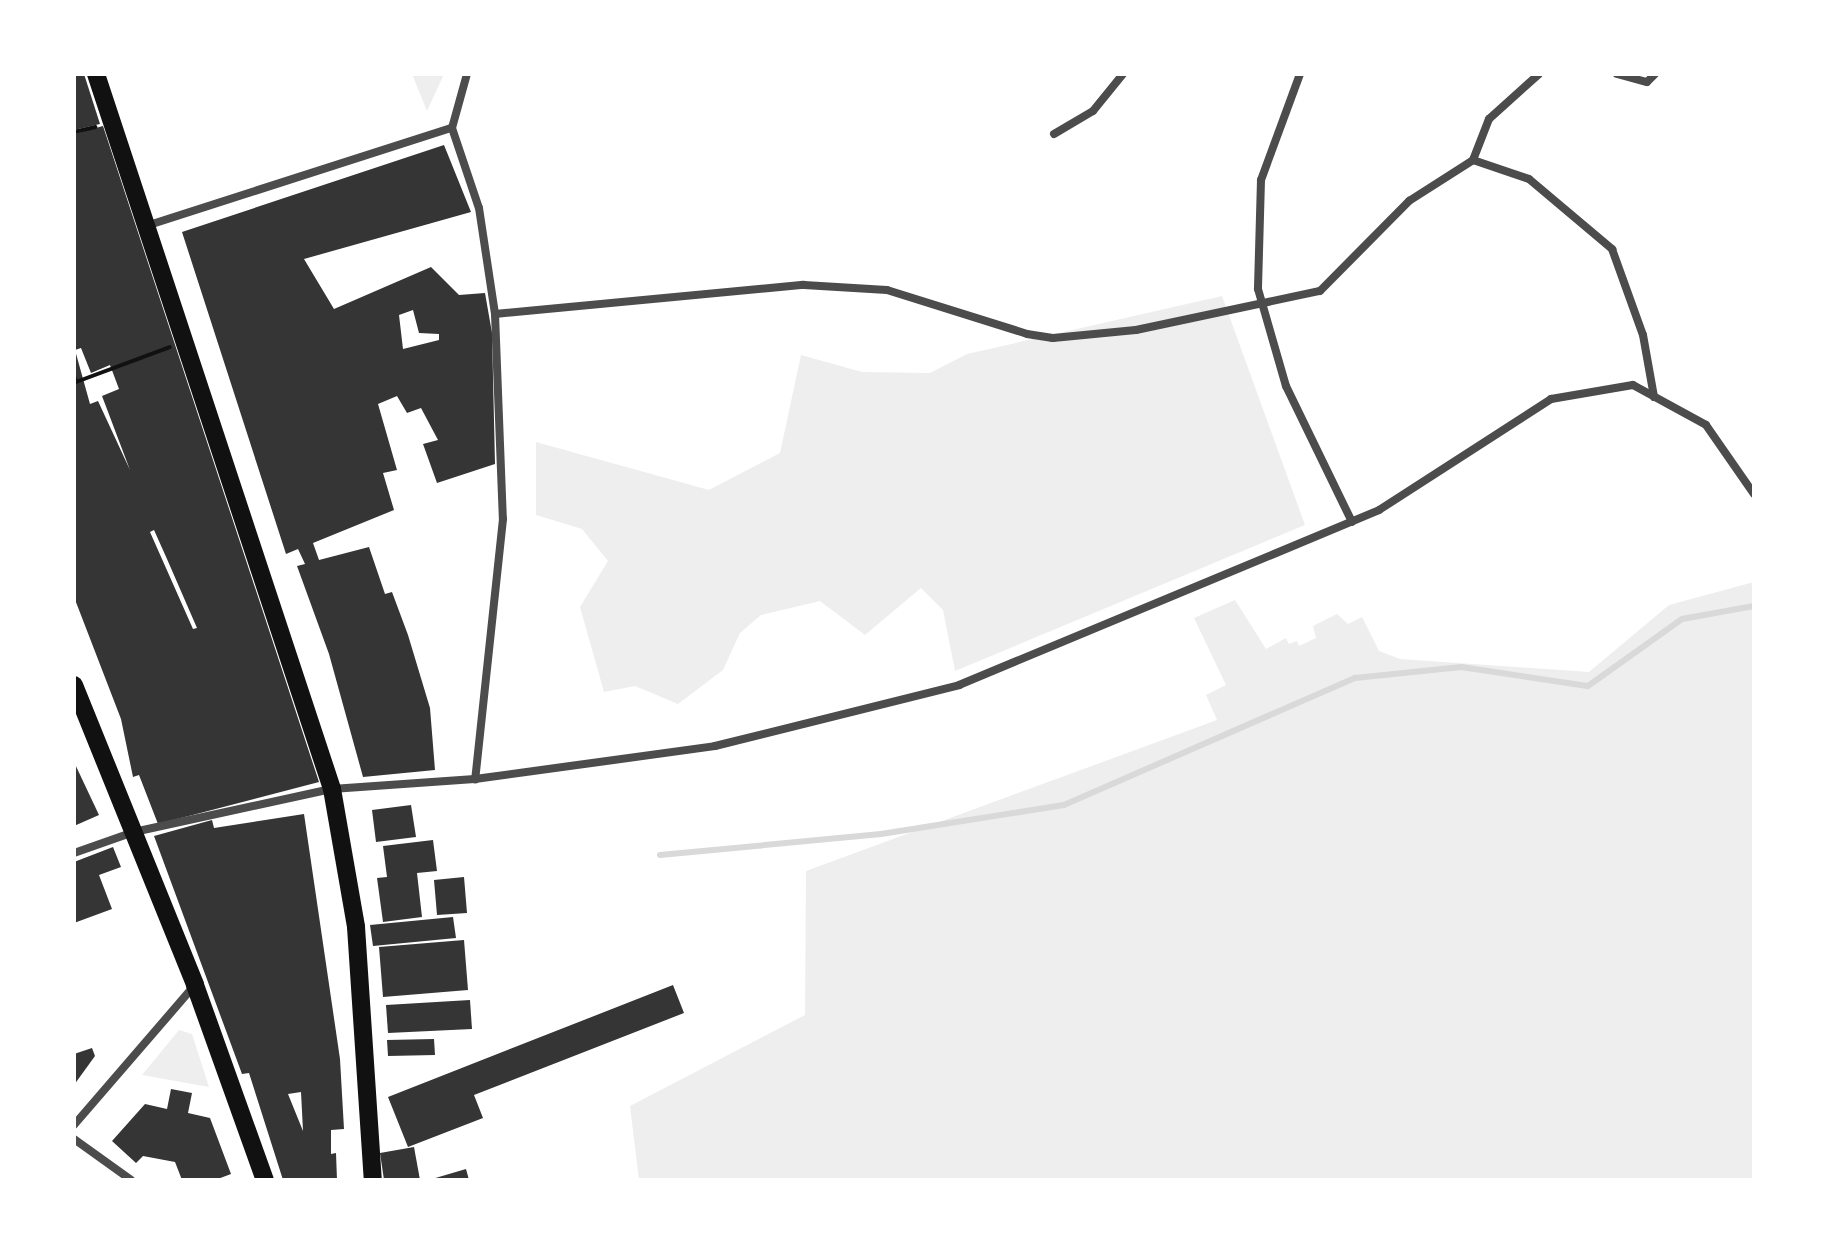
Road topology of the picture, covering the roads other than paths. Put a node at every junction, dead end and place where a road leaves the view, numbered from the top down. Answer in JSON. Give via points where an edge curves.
{"nodes":[{"id":1,"x":96,"y":74,"type":"edge"},
{"id":2,"x":467,"y":74,"type":"edge"},
{"id":3,"x":1123,"y":74,"type":"edge"},
{"id":4,"x":1300,"y":74,"type":"edge"},
{"id":5,"x":1539,"y":74,"type":"edge"},
{"id":6,"x":1617,"y":74,"type":"edge"},
{"id":7,"x":1655,"y":74,"type":"edge"},
{"id":8,"x":452,"y":128,"type":"junction"},
{"id":9,"x":1054,"y":134,"type":"dead end"},
{"id":10,"x":1473,"y":160,"type":"junction"},
{"id":11,"x":149,"y":225,"type":"junction"},
{"id":12,"x":1262,"y":304,"type":"junction"},
{"id":13,"x":495,"y":314,"type":"junction"},
{"id":14,"x":1654,"y":397,"type":"junction"},
{"id":15,"x":1754,"y":494,"type":"edge"},
{"id":16,"x":1352,"y":522,"type":"junction"},
{"id":17,"x":74,"y":685,"type":"edge"},
{"id":18,"x":475,"y":779,"type":"junction"},
{"id":19,"x":332,"y":789,"type":"junction"},
{"id":20,"x":134,"y":832,"type":"junction"},
{"id":21,"x":74,"y":853,"type":"edge"},
{"id":22,"x":195,"y":985,"type":"junction"},
{"id":23,"x":74,"y":1125,"type":"edge"},
{"id":24,"x":74,"y":1139,"type":"edge"},
{"id":25,"x":131,"y":1180,"type":"edge"},
{"id":26,"x":265,"y":1180,"type":"edge"},
{"id":27,"x":373,"y":1180,"type":"edge"}],
"edges":[{"from":1,"to":11,"type":"main road"},
{"from":2,"to":8,"type":"street"},
{"from":3,"to":9,"type":"street","via":[[1093,111]]},
{"from":4,"to":12,"type":"street","via":[[1261,180]]},
{"from":5,"to":10,"type":"street","via":[[1489,119]]},
{"from":6,"to":7,"type":"street","via":[[1647,82]]},
{"from":8,"to":11,"type":"street"},
{"from":8,"to":13,"type":"street","via":[[479,208]]},
{"from":10,"to":12,"type":"street","via":[[1409,201],[1320,291]]},
{"from":10,"to":14,"type":"street","via":[[1529,179],[1612,249],[1643,335]]},
{"from":11,"to":19,"type":"main road"},
{"from":12,"to":13,"type":"street","via":[[1136,330],[1053,338],[919,297],[858,287],[804,285]]},
{"from":12,"to":16,"type":"street","via":[[1286,386]]},
{"from":13,"to":18,"type":"street","via":[[503,519]]},
{"from":14,"to":15,"type":"street","via":[[1706,425]]},
{"from":14,"to":16,"type":"street","via":[[1633,385],[1551,399]]},
{"from":16,"to":18,"type":"street","via":[[959,685],[715,746]]},
{"from":17,"to":20,"type":"main road"},
{"from":18,"to":19,"type":"street"},
{"from":19,"to":20,"type":"street"},
{"from":19,"to":27,"type":"main road","via":[[356,927]]},
{"from":20,"to":21,"type":"street"},
{"from":20,"to":22,"type":"main road"},
{"from":22,"to":23,"type":"street"},
{"from":22,"to":26,"type":"main road"},
{"from":24,"to":25,"type":"street"}]}
